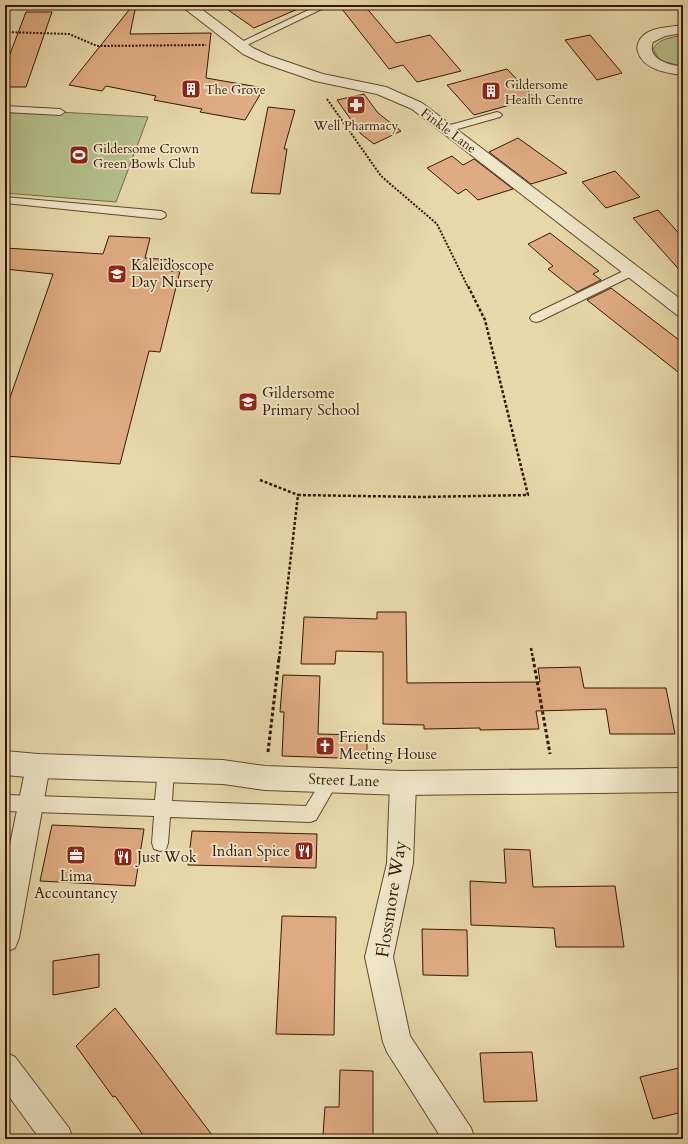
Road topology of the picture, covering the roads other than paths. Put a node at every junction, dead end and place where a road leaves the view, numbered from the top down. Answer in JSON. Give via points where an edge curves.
{"nodes":[{"id":1,"x":186,"y":5,"type":"edge"},
{"id":2,"x":324,"y":6,"type":"dead end"},
{"id":3,"x":683,"y":29,"type":"edge"},
{"id":4,"x":240,"y":45,"type":"junction"},
{"id":5,"x":683,"y":71,"type":"edge"},
{"id":6,"x":5,"y":109,"type":"edge"},
{"id":7,"x":60,"y":112,"type":"dead end"},
{"id":8,"x":497,"y":115,"type":"dead end"},
{"id":9,"x":447,"y":129,"type":"junction"},
{"id":10,"x":5,"y":200,"type":"edge"},
{"id":11,"x":161,"y":215,"type":"dead end"},
{"id":12,"x":632,"y":271,"type":"junction"},
{"id":13,"x":680,"y":304,"type":"edge"},
{"id":14,"x":536,"y":318,"type":"dead end"},
{"id":15,"x":5,"y":763,"type":"edge"},
{"id":16,"x":38,"y":766,"type":"junction"},
{"id":17,"x":166,"y":770,"type":"junction"},
{"id":18,"x":331,"y":780,"type":"junction"},
{"id":19,"x":683,"y":780,"type":"edge"},
{"id":20,"x":403,"y":783,"type":"junction"},
{"id":21,"x":17,"y":804,"type":"edge"},
{"id":22,"x":162,"y":809,"type":"junction"},
{"id":23,"x":160,"y":843,"type":"dead end"},
{"id":24,"x":5,"y":938,"type":"edge"},
{"id":25,"x":5,"y":1067,"type":"edge"},
{"id":26,"x":58,"y":1139,"type":"edge"},
{"id":27,"x":460,"y":1139,"type":"edge"}],
"edges":[{"from":1,"to":4,"type":"street","name":"Finkle Lane"},
{"from":2,"to":4,"type":"lane"},
{"from":3,"to":5,"type":"street","via":[[650,38],[644,49],[652,61],[666,68]]},
{"from":4,"to":9,"type":"street","name":"Finkle Lane","via":[[265,59],[320,78],[382,90],[417,106]]},
{"from":6,"to":7,"type":"lane"},
{"from":8,"to":9,"type":"lane"},
{"from":9,"to":12,"type":"street","name":"Finkle Lane"},
{"from":10,"to":11,"type":"lane"},
{"from":12,"to":13,"type":"street","name":"Finkle Lane"},
{"from":12,"to":14,"type":"lane"},
{"from":15,"to":16,"type":"street","name":"Street Lane"},
{"from":16,"to":17,"type":"street","name":"Street Lane"},
{"from":16,"to":21,"type":"street"},
{"from":17,"to":18,"type":"street","name":"Street Lane"},
{"from":17,"to":22,"type":"lane"},
{"from":18,"to":20,"type":"street","name":"Street Lane"},
{"from":18,"to":22,"type":"lane","via":[[310,814]]},
{"from":19,"to":20,"type":"street","name":"Street Lane"},
{"from":20,"to":27,"type":"street","name":"Flossmore Way","via":[[400,863],[379,957],[397,1042]]},
{"from":21,"to":22,"type":"lane"},
{"from":21,"to":24,"type":"street"},
{"from":22,"to":23,"type":"lane"},
{"from":25,"to":26,"type":"street"}]}
